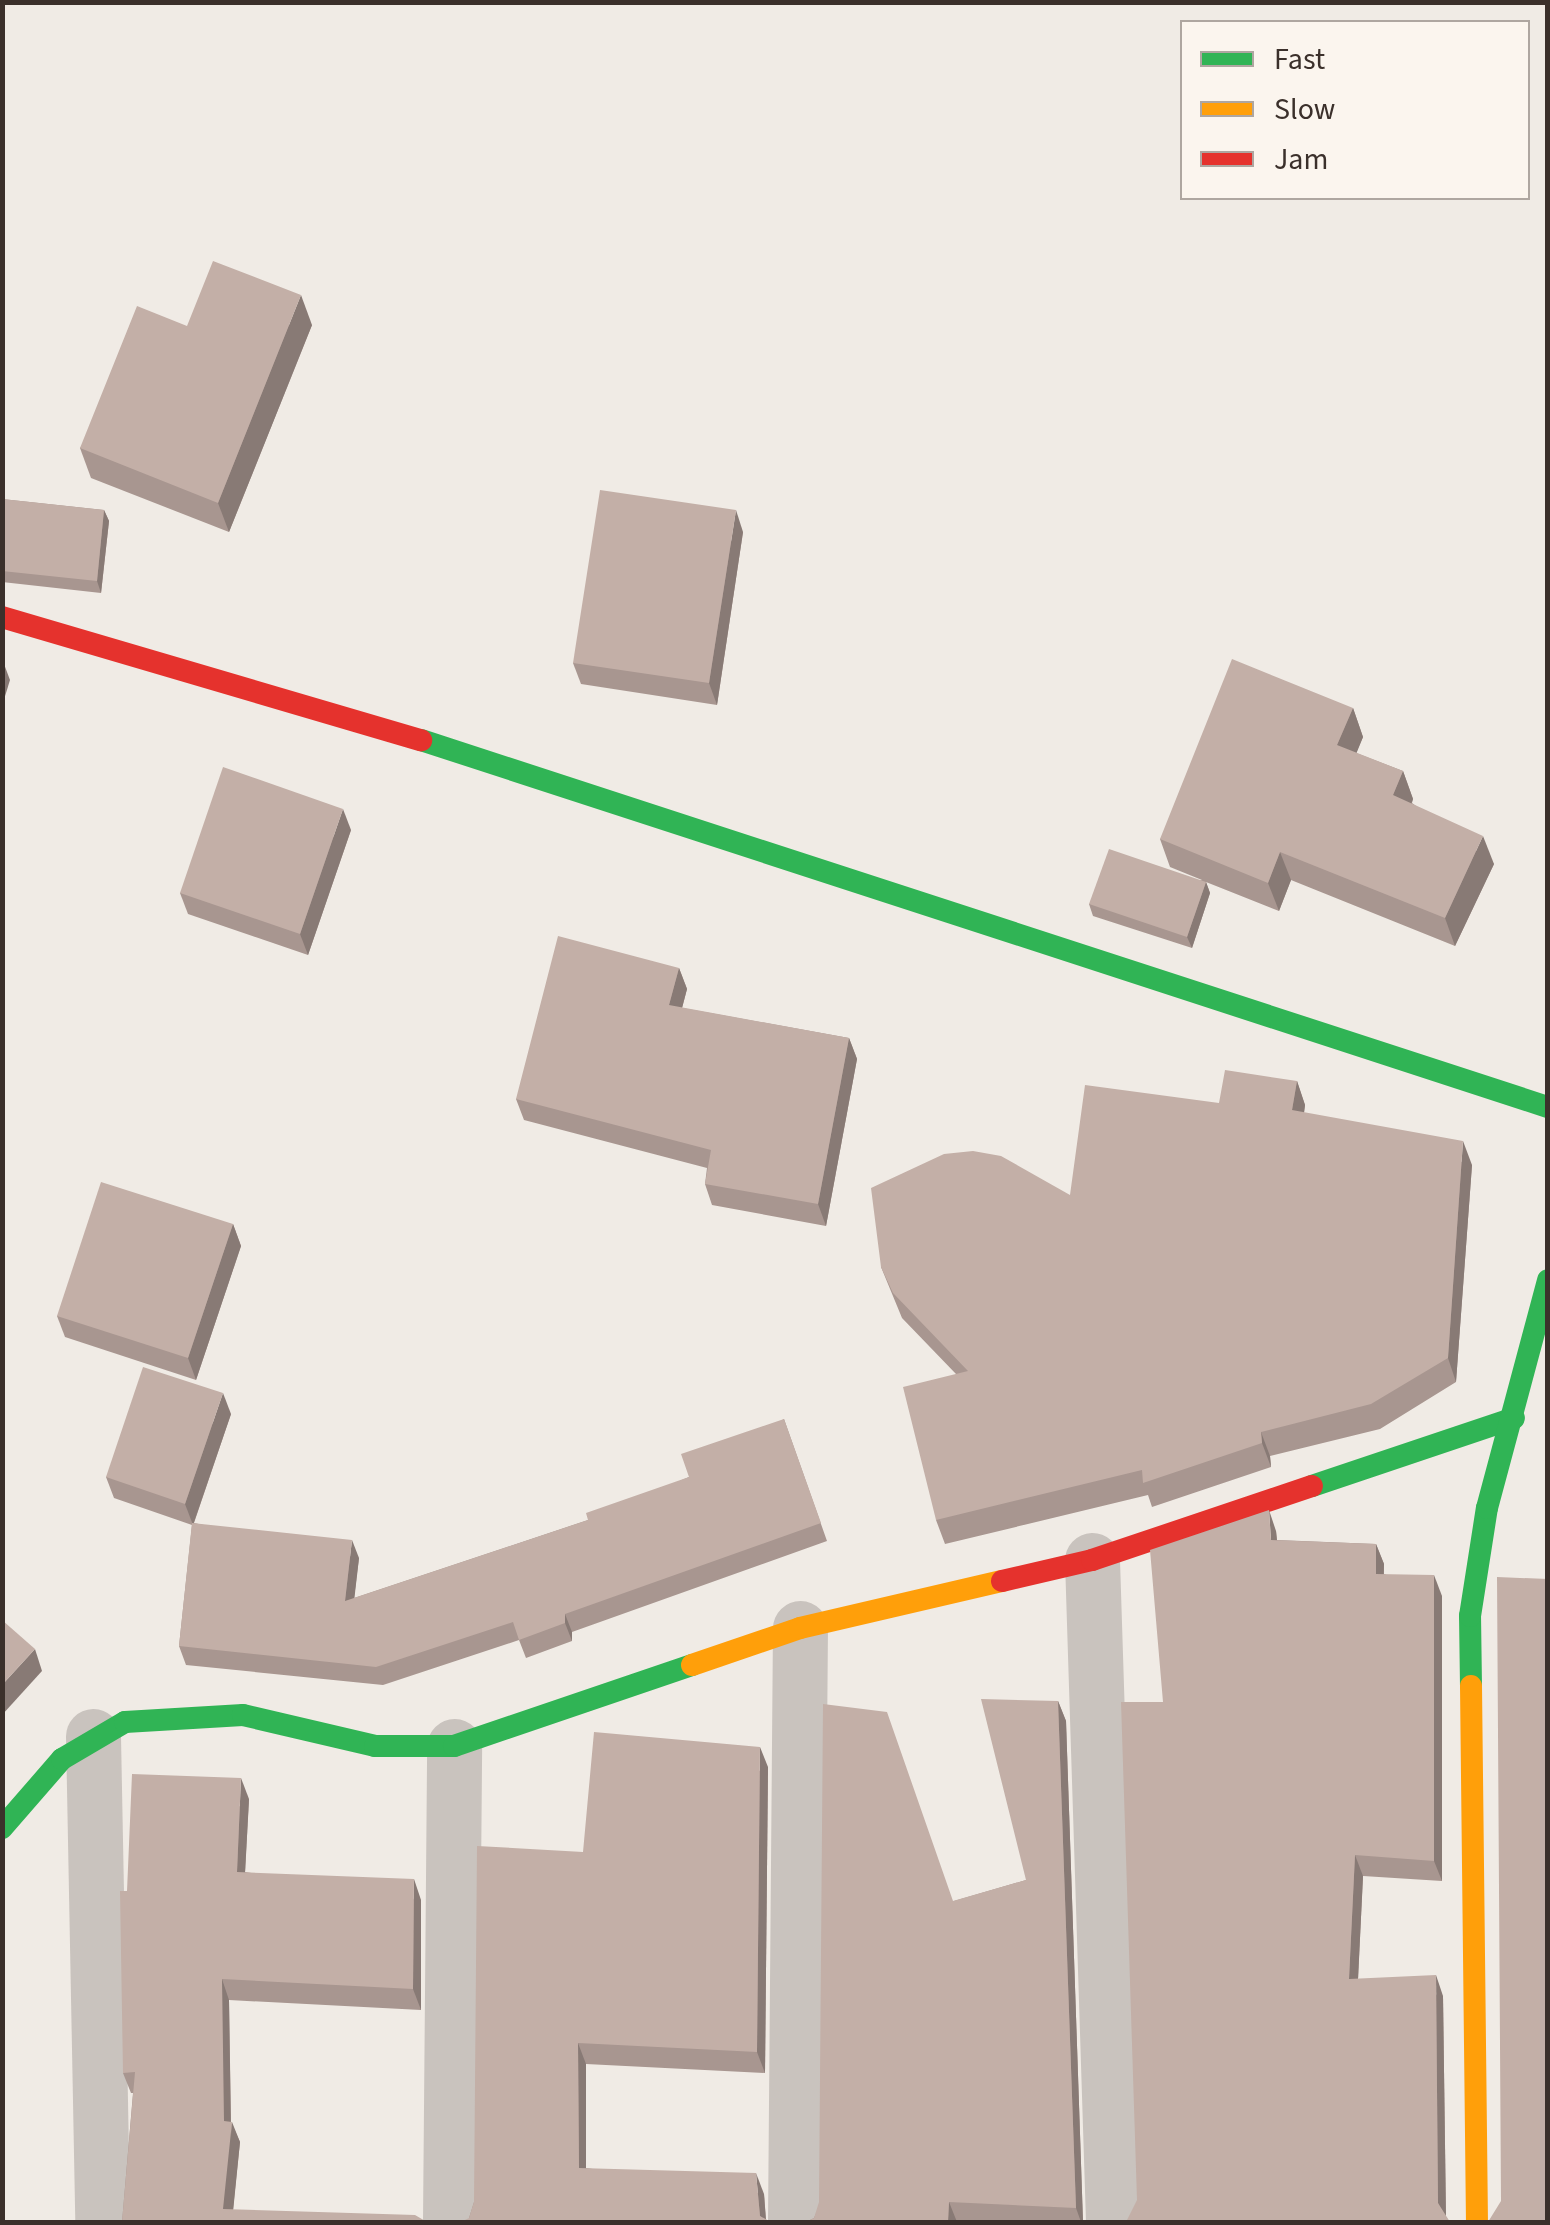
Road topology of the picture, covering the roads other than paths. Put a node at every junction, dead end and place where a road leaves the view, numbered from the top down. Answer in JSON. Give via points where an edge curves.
{"nodes":[{"id":1,"x":2,"y":617,"type":"edge"},
{"id":2,"x":1548,"y":1108,"type":"edge"},
{"id":3,"x":1548,"y":1280,"type":"edge"},
{"id":4,"x":1514,"y":1418,"type":"junction"},
{"id":5,"x":1092,"y":1560,"type":"junction"},
{"id":6,"x":800,"y":1628,"type":"junction"},
{"id":7,"x":93,"y":1736,"type":"junction"},
{"id":8,"x":454,"y":1746,"type":"junction"},
{"id":9,"x":2,"y":1828,"type":"edge"},
{"id":10,"x":102,"y":2222,"type":"edge"},
{"id":11,"x":450,"y":2222,"type":"edge"},
{"id":12,"x":795,"y":2222,"type":"edge"},
{"id":13,"x":1113,"y":2222,"type":"edge"},
{"id":14,"x":1478,"y":2222,"type":"edge"}],
"edges":[{"from":1,"to":2,"type":"street","via":[[464,753]]},
{"from":3,"to":4,"type":"street"},
{"from":4,"to":5,"type":"street"},
{"from":4,"to":14,"type":"street","via":[[1487,1508],[1470,1616]]},
{"from":5,"to":6,"type":"street"},
{"from":5,"to":13,"type":"street"},
{"from":6,"to":8,"type":"street"},
{"from":6,"to":12,"type":"street"},
{"from":7,"to":8,"type":"street","via":[[152,1717],[243,1716],[393,1748]]},
{"from":7,"to":9,"type":"street","via":[[33,1786]]},
{"from":7,"to":10,"type":"street"},
{"from":8,"to":11,"type":"street"}]}
